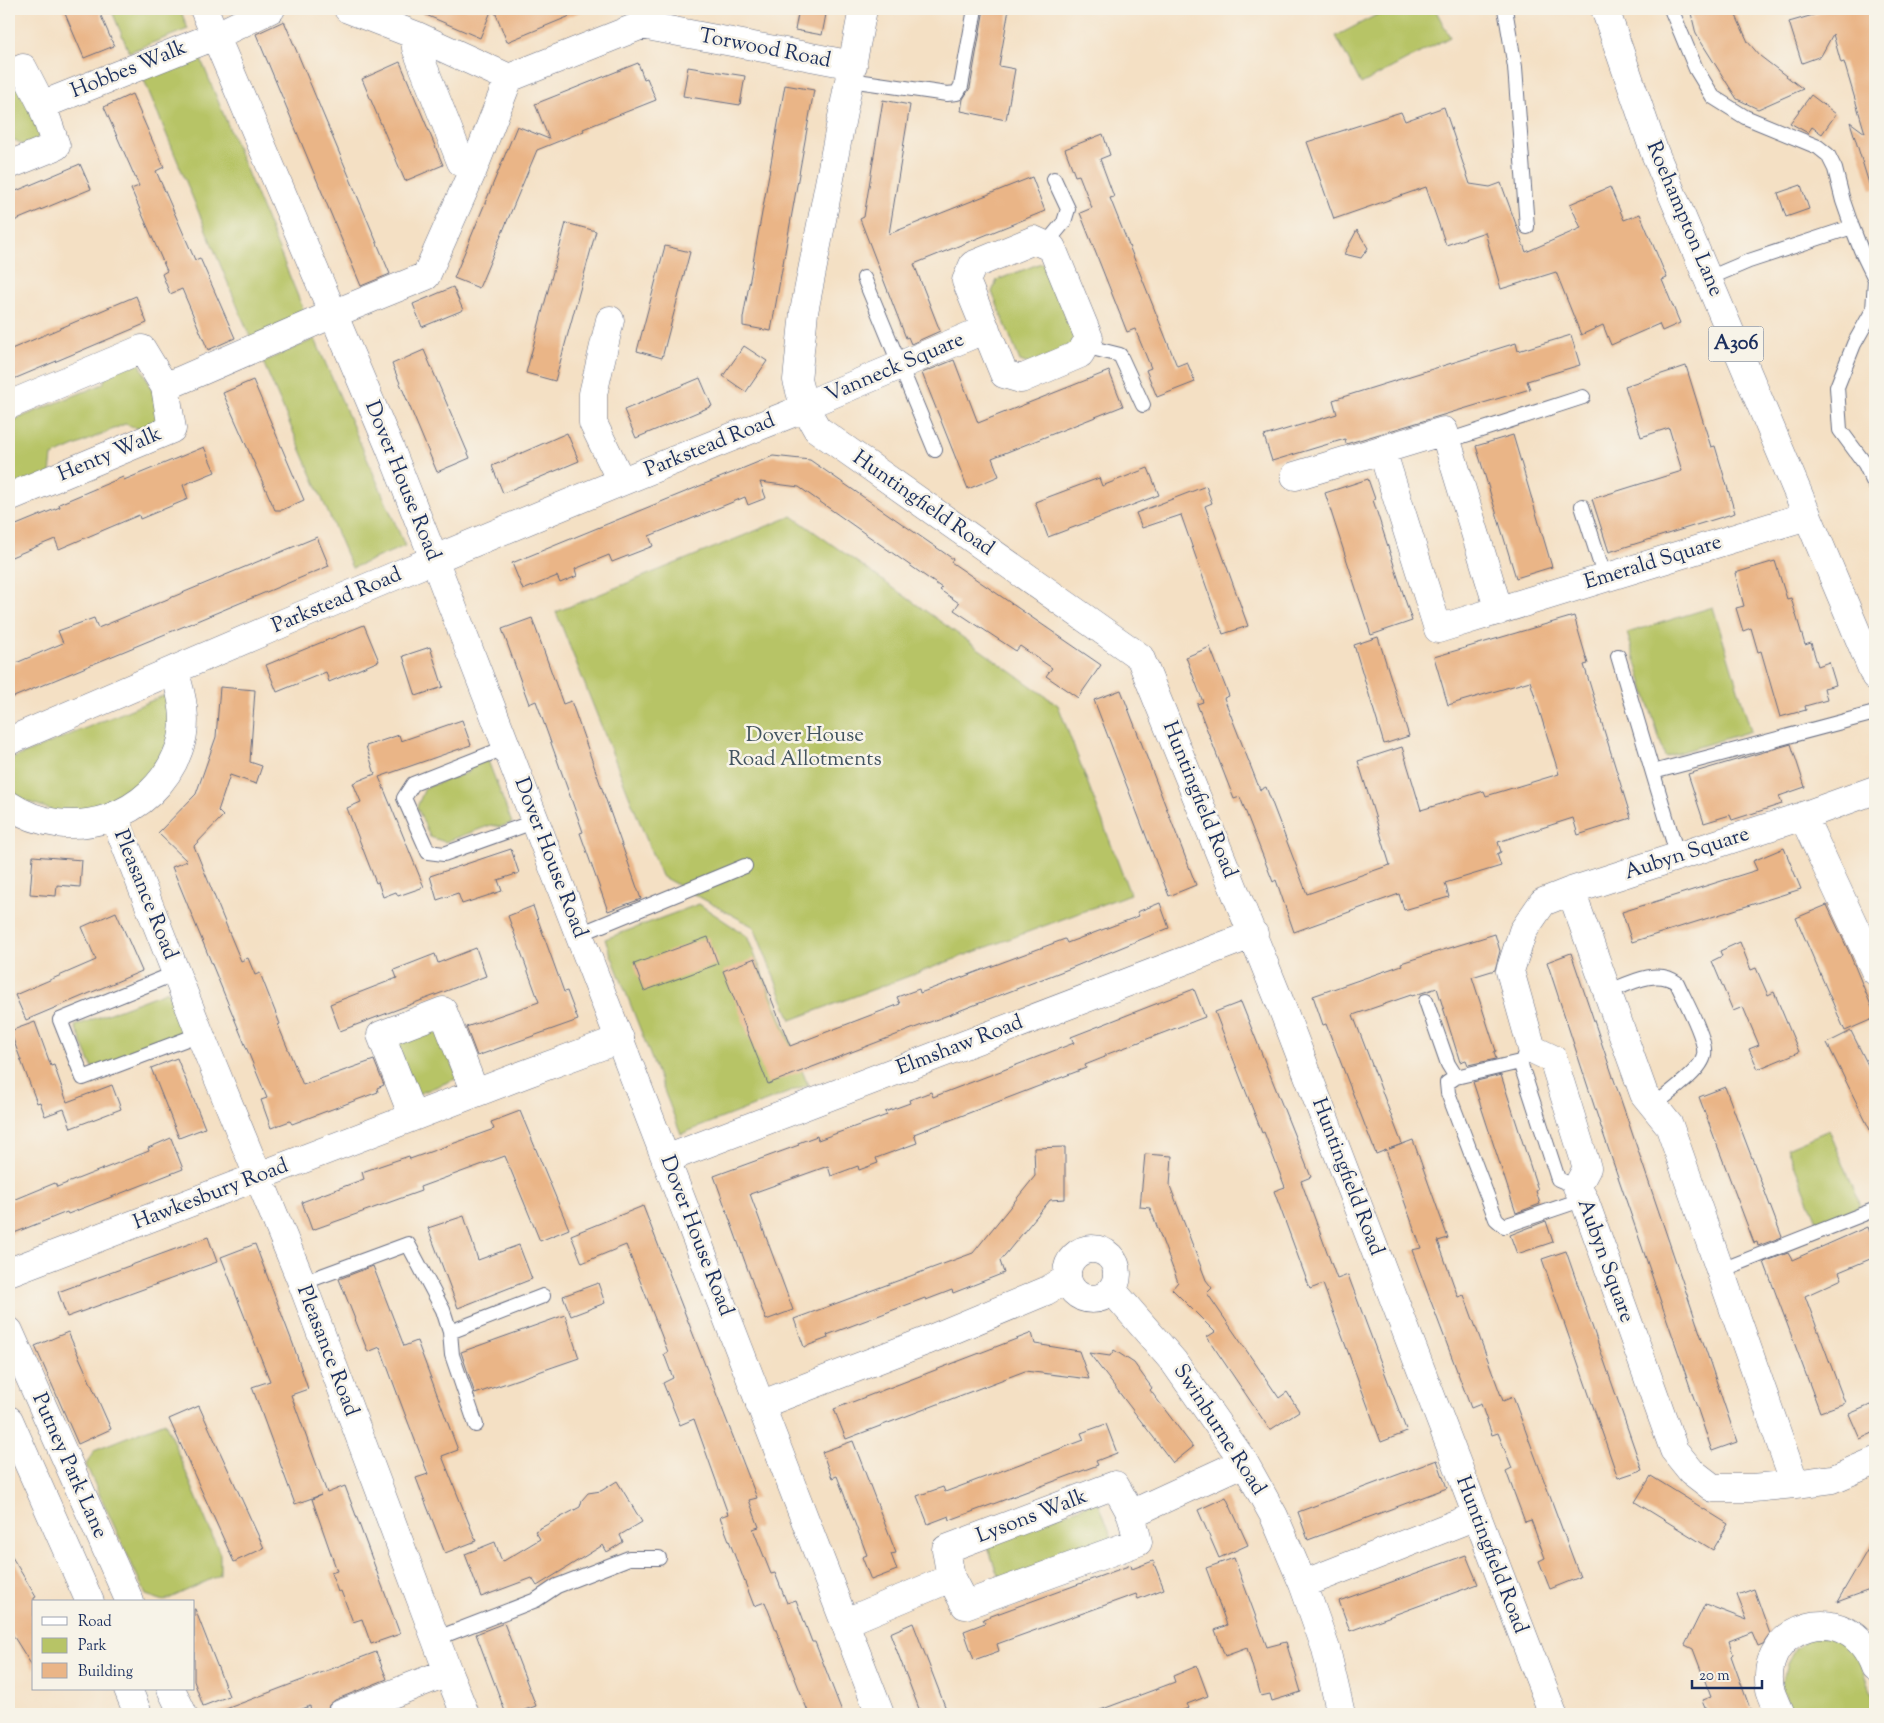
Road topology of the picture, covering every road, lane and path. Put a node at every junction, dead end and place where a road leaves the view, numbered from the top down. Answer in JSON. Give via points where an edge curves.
{"nodes":[{"id":1,"x":204,"y":9,"type":"edge"},
{"id":2,"x":271,"y":9,"type":"edge"},
{"id":3,"x":348,"y":9,"type":"edge"},
{"id":4,"x":863,"y":9,"type":"edge"},
{"id":5,"x":975,"y":9,"type":"edge"},
{"id":6,"x":1505,"y":9,"type":"edge"},
{"id":7,"x":1605,"y":9,"type":"edge"},
{"id":8,"x":1672,"y":9,"type":"edge"},
{"id":9,"x":415,"y":35,"type":"junction"},
{"id":10,"x":215,"y":36,"type":"junction"},
{"id":11,"x":851,"y":73,"type":"junction"},
{"id":12,"x":9,"y":74,"type":"edge"},
{"id":13,"x":509,"y":78,"type":"junction"},
{"id":14,"x":42,"y":105,"type":"junction"},
{"id":15,"x":9,"y":165,"type":"edge"},
{"id":16,"x":473,"y":170,"type":"junction"},
{"id":17,"x":1054,"y":179,"type":"dead end"},
{"id":18,"x":1852,"y":227,"type":"junction"},
{"id":19,"x":1527,"y":228,"type":"dead end"},
{"id":20,"x":1046,"y":245,"type":"junction"},
{"id":21,"x":864,"y":278,"type":"dead end"},
{"id":22,"x":1709,"y":278,"type":"junction"},
{"id":23,"x":333,"y":314,"type":"junction"},
{"id":24,"x":610,"y":320,"type":"dead end"},
{"id":25,"x":986,"y":329,"type":"junction"},
{"id":26,"x":1084,"y":346,"type":"junction"},
{"id":27,"x":900,"y":365,"type":"junction"},
{"id":28,"x":165,"y":387,"type":"junction"},
{"id":29,"x":1583,"y":397,"type":"dead end"},
{"id":30,"x":9,"y":405,"type":"edge"},
{"id":31,"x":1142,"y":405,"type":"dead end"},
{"id":32,"x":804,"y":406,"type":"junction"},
{"id":33,"x":1447,"y":441,"type":"junction"},
{"id":34,"x":935,"y":450,"type":"dead end"},
{"id":35,"x":1382,"y":450,"type":"junction"},
{"id":36,"x":1295,"y":476,"type":"dead end"},
{"id":37,"x":621,"y":481,"type":"junction"},
{"id":38,"x":1875,"y":485,"type":"edge"},
{"id":39,"x":9,"y":497,"type":"edge"},
{"id":40,"x":1582,"y":506,"type":"dead end"},
{"id":41,"x":1807,"y":516,"type":"junction"},
{"id":42,"x":434,"y":559,"type":"junction"},
{"id":43,"x":1605,"y":578,"type":"junction"},
{"id":44,"x":1499,"y":611,"type":"junction"},
{"id":45,"x":1618,"y":656,"type":"dead end"},
{"id":46,"x":174,"y":670,"type":"junction"},
{"id":47,"x":1875,"y":676,"type":"edge"},
{"id":48,"x":1875,"y":713,"type":"edge"},
{"id":49,"x":9,"y":741,"type":"edge"},
{"id":50,"x":507,"y":747,"type":"junction"},
{"id":51,"x":1653,"y":772,"type":"junction"},
{"id":52,"x":1875,"y":790,"type":"edge"},
{"id":53,"x":9,"y":806,"type":"edge"},
{"id":54,"x":114,"y":816,"type":"junction"},
{"id":55,"x":1803,"y":816,"type":"junction"},
{"id":56,"x":536,"y":821,"type":"junction"},
{"id":57,"x":1678,"y":857,"type":"junction"},
{"id":58,"x":745,"y":866,"type":"dead end"},
{"id":59,"x":1572,"y":891,"type":"junction"},
{"id":60,"x":580,"y":934,"type":"junction"},
{"id":61,"x":1254,"y":934,"type":"junction"},
{"id":62,"x":1875,"y":972,"type":"edge"},
{"id":63,"x":176,"y":973,"type":"junction"},
{"id":64,"x":1608,"y":992,"type":"junction"},
{"id":65,"x":1426,"y":1001,"type":"dead end"},
{"id":66,"x":200,"y":1034,"type":"junction"},
{"id":67,"x":620,"y":1039,"type":"junction"},
{"id":68,"x":1526,"y":1056,"type":"junction"},
{"id":69,"x":1456,"y":1077,"type":"junction"},
{"id":70,"x":475,"y":1093,"type":"junction"},
{"id":71,"x":1653,"y":1106,"type":"junction"},
{"id":72,"x":413,"y":1117,"type":"junction"},
{"id":73,"x":666,"y":1159,"type":"junction"},
{"id":74,"x":258,"y":1176,"type":"junction"},
{"id":75,"x":1580,"y":1193,"type":"junction"},
{"id":76,"x":1871,"y":1211,"type":"dead end"},
{"id":77,"x":1719,"y":1271,"type":"junction"},
{"id":78,"x":9,"y":1272,"type":"edge"},
{"id":79,"x":1067,"y":1279,"type":"junction"},
{"id":80,"x":302,"y":1283,"type":"junction"},
{"id":81,"x":1112,"y":1290,"type":"junction"},
{"id":82,"x":543,"y":1296,"type":"dead end"},
{"id":83,"x":9,"y":1331,"type":"edge"},
{"id":84,"x":450,"y":1332,"type":"junction"},
{"id":85,"x":760,"y":1405,"type":"junction"},
{"id":86,"x":9,"y":1420,"type":"edge"},
{"id":87,"x":476,"y":1425,"type":"dead end"},
{"id":88,"x":1875,"y":1461,"type":"edge"},
{"id":89,"x":1244,"y":1462,"type":"junction"},
{"id":90,"x":1795,"y":1484,"type":"junction"},
{"id":91,"x":1131,"y":1514,"type":"junction"},
{"id":92,"x":1476,"y":1516,"type":"junction"},
{"id":93,"x":659,"y":1558,"type":"dead end"},
{"id":94,"x":951,"y":1578,"type":"junction"},
{"id":95,"x":1303,"y":1584,"type":"junction"},
{"id":96,"x":89,"y":1600,"type":"edge"},
{"id":97,"x":129,"y":1600,"type":"edge"},
{"id":98,"x":846,"y":1622,"type":"junction"},
{"id":99,"x":435,"y":1639,"type":"junction"},
{"id":100,"x":1875,"y":1667,"type":"edge"},
{"id":101,"x":448,"y":1672,"type":"junction"},
{"id":102,"x":128,"y":1690,"type":"edge"},
{"id":103,"x":171,"y":1690,"type":"edge"},
{"id":104,"x":1334,"y":1712,"type":"edge"},
{"id":105,"x":138,"y":1714,"type":"edge"},
{"id":106,"x":183,"y":1714,"type":"edge"},
{"id":107,"x":341,"y":1714,"type":"edge"},
{"id":108,"x":465,"y":1714,"type":"edge"},
{"id":109,"x":880,"y":1714,"type":"edge"},
{"id":110,"x":1553,"y":1714,"type":"edge"},
{"id":111,"x":1780,"y":1714,"type":"edge"}],
"edges":[{"from":1,"to":10,"type":"main road","name":"Dover House Road"},
{"from":2,"to":10,"type":"main road","name":"Hobbes Walk"},
{"from":3,"to":9,"type":"main road"},
{"from":4,"to":11,"type":"main road","name":"Huntingfield Road"},
{"from":5,"to":11,"type":"lane","via":[[957,93],[947,94]]},
{"from":6,"to":19,"type":"lane","via":[[1514,67]]},
{"from":7,"to":22,"type":"main road","name":"Roehampton Lane","number":"A306","via":[[1654,151]]},
{"from":8,"to":18,"type":"lane","via":[[1696,69],[1713,97],[1745,116],[1818,147],[1828,155]]},
{"from":9,"to":13,"type":"main road"},
{"from":9,"to":16,"type":"main road","via":[[416,48],[461,162]]},
{"from":10,"to":14,"type":"main road","name":"Hobbes Walk"},
{"from":10,"to":23,"type":"main road","name":"Dover House Road"},
{"from":11,"to":13,"type":"main road","name":"Torwood Road","via":[[642,25]]},
{"from":11,"to":32,"type":"main road","name":"Huntingfield Road","via":[[804,312],[797,380]]},
{"from":12,"to":14,"type":"main road","via":[[23,68]]},
{"from":13,"to":16,"type":"main road"},
{"from":14,"to":15,"type":"main road","via":[[56,146]]},
{"from":16,"to":23,"type":"main road","via":[[426,276]]},
{"from":17,"to":20,"type":"lane","via":[[1068,209],[1064,222]]},
{"from":18,"to":22,"type":"lane","via":[[1749,261]]},
{"from":18,"to":38,"type":"lane","via":[[1875,279],[1873,310],[1854,344],[1837,387],[1840,430]]},
{"from":20,"to":25,"type":"main road","name":"Vanneck Square","via":[[1034,240],[973,265],[966,281]]},
{"from":20,"to":26,"type":"main road","via":[[1052,248],[1089,338]]},
{"from":21,"to":27,"type":"lane"},
{"from":22,"to":41,"type":"main road","name":"Roehampton Lane","number":"A306"},
{"from":23,"to":28,"type":"main road"},
{"from":23,"to":42,"type":"main road","name":"Dover House Road"},
{"from":24,"to":37,"type":"main road","via":[[593,394],[592,423]]},
{"from":25,"to":26,"type":"main road","name":"Vanneck Square","via":[[1004,374],[1021,379],[1080,354]]},
{"from":25,"to":27,"type":"main road","name":"Vanneck Square"},
{"from":26,"to":31,"type":"lane","via":[[1120,355]]},
{"from":27,"to":32,"type":"main road","name":"Vanneck Square"},
{"from":27,"to":34,"type":"lane"},
{"from":28,"to":30,"type":"main road","name":"Henty Walk","via":[[142,349]]},
{"from":28,"to":39,"type":"main road","name":"Henty Walk","via":[[172,429]]},
{"from":29,"to":33,"type":"lane"},
{"from":32,"to":37,"type":"main road","name":"Parkstead Road"},
{"from":32,"to":61,"type":"main road","name":"Huntingfield Road","via":[[817,429],[1140,658]]},
{"from":33,"to":35,"type":"main road","via":[[1444,431]]},
{"from":33,"to":44,"type":"main road"},
{"from":35,"to":36,"type":"main road"},
{"from":35,"to":44,"type":"main road","name":"Emerald Square","via":[[1438,629]]},
{"from":37,"to":42,"type":"main road","name":"Parkstead Road"},
{"from":40,"to":43,"type":"lane"},
{"from":41,"to":43,"type":"main road","name":"Emerald Square"},
{"from":41,"to":47,"type":"main road","name":"Roehampton Lane","number":"A306"},
{"from":42,"to":46,"type":"main road","name":"Parkstead Road"},
{"from":42,"to":50,"type":"main road","name":"Dover House Road"},
{"from":43,"to":44,"type":"main road","name":"Emerald Square"},
{"from":45,"to":51,"type":"lane"},
{"from":46,"to":49,"type":"main road","name":"Parkstead Road"},
{"from":46,"to":54,"type":"main road","name":"Pleasance Road","via":[[182,696],[184,720],[180,748],[157,786],[139,804]]},
{"from":48,"to":51,"type":"lane"},
{"from":50,"to":56,"type":"main road","name":"Dover House Road"},
{"from":50,"to":56,"type":"lane","via":[[413,784],[404,798],[428,852],[444,854]]},
{"from":51,"to":57,"type":"lane"},
{"from":52,"to":55,"type":"main road","name":"Aubyn Square"},
{"from":53,"to":54,"type":"main road","name":"Pleasance Road","via":[[20,813],[63,825],[89,824]]},
{"from":54,"to":63,"type":"main road","name":"Pleasance Road"},
{"from":55,"to":57,"type":"main road","name":"Aubyn Square"},
{"from":55,"to":62,"type":"main road"},
{"from":56,"to":60,"type":"main road","name":"Dover House Road"},
{"from":57,"to":59,"type":"main road","name":"Aubyn Square"},
{"from":58,"to":60,"type":"lane"},
{"from":59,"to":64,"type":"main road"},
{"from":59,"to":68,"type":"main road","name":"Aubyn Square","via":[[1543,902],[1523,931],[1510,971]]},
{"from":60,"to":67,"type":"main road","name":"Dover House Road"},
{"from":61,"to":73,"type":"main road","name":"Elmshaw Road"},
{"from":61,"to":92,"type":"main road","name":"Huntingfield Road"},
{"from":63,"to":66,"type":"main road","name":"Pleasance Road"},
{"from":63,"to":66,"type":"lane","name":"Pleasance Road","via":[[60,1020],[63,1029],[83,1078]]},
{"from":64,"to":71,"type":"main road","via":[[1644,1094]]},
{"from":64,"to":71,"type":"lane","via":[[1639,979],[1670,978],[1677,984],[1704,1042],[1704,1056],[1696,1070]]},
{"from":65,"to":69,"type":"lane","via":[[1448,1064]]},
{"from":66,"to":74,"type":"main road","name":"Pleasance Road"},
{"from":67,"to":70,"type":"main road","name":"Hawkesbury Road"},
{"from":67,"to":73,"type":"main road","name":"Dover House Road"},
{"from":68,"to":69,"type":"lane"},
{"from":68,"to":75,"type":"main road","name":"Aubyn Square","via":[[1553,1059],[1587,1168]]},
{"from":69,"to":75,"type":"lane","via":[[1447,1083],[1448,1093],[1496,1219],[1504,1226]]},
{"from":70,"to":72,"type":"main road","name":"Hawkesbury Road"},
{"from":70,"to":72,"type":"main road","via":[[443,1011],[381,1035]]},
{"from":71,"to":77,"type":"main road","via":[[1668,1125]]},
{"from":72,"to":74,"type":"main road","name":"Hawkesbury Road"},
{"from":73,"to":85,"type":"main road","name":"Dover House Road"},
{"from":74,"to":78,"type":"main road","name":"Hawkesbury Road"},
{"from":74,"to":80,"type":"main road","name":"Pleasance Road"},
{"from":75,"to":90,"type":"main road","name":"Aubyn Square","via":[[1674,1450],[1691,1471],[1713,1488]]},
{"from":76,"to":77,"type":"lane"},
{"from":77,"to":90,"type":"main road"},
{"from":79,"to":81,"type":"main road","via":[[1074,1293],[1089,1300],[1098,1299]]},
{"from":79,"to":81,"type":"main road","via":[[1066,1270],[1074,1256],[1097,1249],[1116,1265]]},
{"from":79,"to":85,"type":"main road","via":[[1046,1291],[934,1337]]},
{"from":80,"to":84,"type":"lane","via":[[408,1244],[443,1310]]},
{"from":80,"to":99,"type":"main road","name":"Pleasance Road"},
{"from":81,"to":89,"type":"main road","name":"Swinburne Road","via":[[1174,1362]]},
{"from":82,"to":84,"type":"lane"},
{"from":83,"to":97,"type":"main road","name":"Putney Park Lane"},
{"from":84,"to":87,"type":"lane","via":[[452,1354]]},
{"from":85,"to":98,"type":"main road","name":"Dover House Road"},
{"from":86,"to":96,"type":"main road","name":"Putney Park Lane"},
{"from":88,"to":90,"type":"main road","name":"Aubyn Square","via":[[1833,1479]]},
{"from":89,"to":91,"type":"main road"},
{"from":89,"to":95,"type":"main road","name":"Swinburne Road","via":[[1274,1516]]},
{"from":91,"to":94,"type":"main road","name":"Lysons Walk","via":[[1115,1485],[946,1549]]},
{"from":91,"to":94,"type":"main road","name":"Lysons Walk","via":[[1138,1542],[965,1605]]},
{"from":92,"to":95,"type":"main road"},
{"from":92,"to":110,"type":"main road","name":"Huntingfield Road"},
{"from":93,"to":99,"type":"lane","via":[[629,1558],[557,1586],[536,1600]]},
{"from":94,"to":98,"type":"main road"},
{"from":95,"to":104,"type":"main road","name":"Swinburne Road","via":[[1326,1649]]},
{"from":98,"to":109,"type":"main road","name":"Dover House Road"},
{"from":99,"to":101,"type":"main road","name":"Pleasance Road"},
{"from":100,"to":111,"type":"main road","via":[[1862,1642],[1839,1628],[1824,1624],[1790,1635],[1780,1646],[1770,1673],[1770,1688]]},
{"from":101,"to":107,"type":"main road"},
{"from":101,"to":108,"type":"main road","name":"Pleasance Road"},
{"from":102,"to":105,"type":"main road"},
{"from":103,"to":106,"type":"main road"}]}
